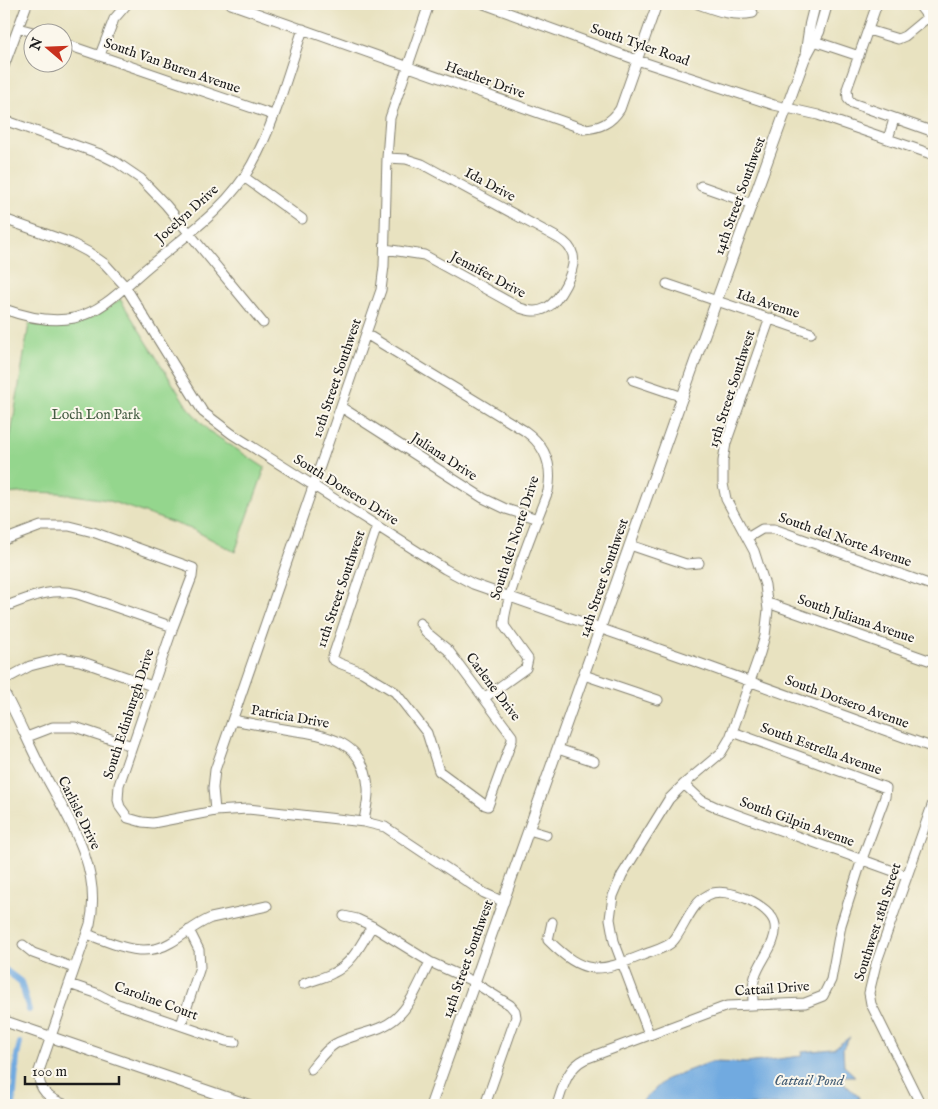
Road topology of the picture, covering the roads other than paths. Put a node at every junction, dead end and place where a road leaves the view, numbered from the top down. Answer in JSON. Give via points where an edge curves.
{"nodes":[{"id":1,"x":27,"y":4,"type":"edge"},
{"id":2,"x":127,"y":4,"type":"edge"},
{"id":3,"x":231,"y":4,"type":"edge"},
{"id":4,"x":429,"y":4,"type":"edge"},
{"id":5,"x":484,"y":4,"type":"edge"},
{"id":6,"x":656,"y":4,"type":"edge"},
{"id":7,"x":698,"y":4,"type":"edge"},
{"id":8,"x":815,"y":4,"type":"edge"},
{"id":9,"x":827,"y":4,"type":"edge"},
{"id":10,"x":877,"y":4,"type":"edge"},
{"id":11,"x":918,"y":4,"type":"edge"},
{"id":12,"x":753,"y":13,"type":"dead end"},
{"id":13,"x":928,"y":17,"type":"junction"},
{"id":14,"x":934,"y":25,"type":"edge"},
{"id":15,"x":18,"y":28,"type":"junction"},
{"id":16,"x":22,"y":29,"type":"edge"},
{"id":17,"x":303,"y":29,"type":"junction"},
{"id":18,"x":868,"y":30,"type":"junction"},
{"id":19,"x":814,"y":41,"type":"junction"},
{"id":20,"x":72,"y":46,"type":"edge"},
{"id":21,"x":100,"y":56,"type":"junction"},
{"id":22,"x":859,"y":56,"type":"junction"},
{"id":23,"x":637,"y":60,"type":"junction"},
{"id":24,"x":804,"y":60,"type":"junction"},
{"id":25,"x":4,"y":66,"type":"edge"},
{"id":26,"x":407,"y":67,"type":"junction"},
{"id":27,"x":787,"y":108,"type":"junction"},
{"id":28,"x":273,"y":115,"type":"junction"},
{"id":29,"x":894,"y":119,"type":"junction"},
{"id":30,"x":4,"y":120,"type":"edge"},
{"id":31,"x":934,"y":132,"type":"edge"},
{"id":32,"x":888,"y":139,"type":"junction"},
{"id":33,"x":934,"y":156,"type":"edge"},
{"id":34,"x":387,"y":158,"type":"junction"},
{"id":35,"x":244,"y":177,"type":"junction"},
{"id":36,"x":701,"y":186,"type":"dead end"},
{"id":37,"x":752,"y":204,"type":"junction"},
{"id":38,"x":4,"y":219,"type":"edge"},
{"id":39,"x":302,"y":220,"type":"dead end"},
{"id":40,"x":189,"y":233,"type":"junction"},
{"id":41,"x":385,"y":249,"type":"junction"},
{"id":42,"x":572,"y":253,"type":"joint"},
{"id":43,"x":666,"y":284,"type":"dead end"},
{"id":44,"x":126,"y":286,"type":"junction"},
{"id":45,"x":716,"y":302,"type":"junction"},
{"id":46,"x":4,"y":310,"type":"edge"},
{"id":47,"x":770,"y":318,"type":"junction"},
{"id":48,"x":263,"y":323,"type":"dead end"},
{"id":49,"x":811,"y":333,"type":"dead end"},
{"id":50,"x":366,"y":334,"type":"junction"},
{"id":51,"x":633,"y":380,"type":"dead end"},
{"id":52,"x":683,"y":397,"type":"junction"},
{"id":53,"x":341,"y":407,"type":"junction"},
{"id":54,"x":314,"y":486,"type":"junction"},
{"id":55,"x":538,"y":519,"type":"junction"},
{"id":56,"x":376,"y":526,"type":"junction"},
{"id":57,"x":747,"y":538,"type":"junction"},
{"id":58,"x":4,"y":540,"type":"edge"},
{"id":59,"x":630,"y":544,"type":"junction"},
{"id":60,"x":699,"y":563,"type":"dead end"},
{"id":61,"x":934,"y":586,"type":"edge"},
{"id":62,"x":510,"y":596,"type":"junction"},
{"id":63,"x":768,"y":603,"type":"junction"},
{"id":64,"x":4,"y":607,"type":"edge"},
{"id":65,"x":420,"y":622,"type":"dead end"},
{"id":66,"x":173,"y":627,"type":"junction"},
{"id":67,"x":601,"y":628,"type":"junction"},
{"id":68,"x":934,"y":662,"type":"edge"},
{"id":69,"x":584,"y":675,"type":"junction"},
{"id":70,"x":4,"y":680,"type":"edge"},
{"id":71,"x":750,"y":681,"type":"junction"},
{"id":72,"x":152,"y":686,"type":"junction"},
{"id":73,"x":4,"y":692,"type":"edge"},
{"id":74,"x":484,"y":698,"type":"junction"},
{"id":75,"x":658,"y":700,"type":"dead end"},
{"id":76,"x":233,"y":720,"type":"junction"},
{"id":77,"x":733,"y":732,"type":"junction"},
{"id":78,"x":27,"y":737,"type":"junction"},
{"id":79,"x":132,"y":746,"type":"junction"},
{"id":80,"x":934,"y":748,"type":"edge"},
{"id":81,"x":558,"y":749,"type":"junction"},
{"id":82,"x":594,"y":761,"type":"dead end"},
{"id":83,"x":684,"y":784,"type":"junction"},
{"id":84,"x":934,"y":800,"type":"edge"},
{"id":85,"x":486,"y":806,"type":"joint"},
{"id":86,"x":215,"y":811,"type":"junction"},
{"id":87,"x":364,"y":822,"type":"junction"},
{"id":88,"x":529,"y":830,"type":"junction"},
{"id":89,"x":546,"y":835,"type":"dead end"},
{"id":90,"x":862,"y":859,"type":"junction"},
{"id":91,"x":907,"y":876,"type":"junction"},
{"id":92,"x":504,"y":902,"type":"junction"},
{"id":93,"x":267,"y":906,"type":"dead end"},
{"id":94,"x":344,"y":916,"type":"dead end"},
{"id":95,"x":552,"y":922,"type":"dead end"},
{"id":96,"x":372,"y":926,"type":"junction"},
{"id":97,"x":189,"y":930,"type":"junction"},
{"id":98,"x":87,"y":934,"type":"junction"},
{"id":99,"x":23,"y":945,"type":"dead end"},
{"id":100,"x":430,"y":962,"type":"junction"},
{"id":101,"x":622,"y":963,"type":"junction"},
{"id":102,"x":74,"y":968,"type":"junction"},
{"id":103,"x":475,"y":983,"type":"junction"},
{"id":104,"x":69,"y":984,"type":"junction"},
{"id":105,"x":304,"y":984,"type":"dead end"},
{"id":106,"x":753,"y":1004,"type":"junction"},
{"id":107,"x":4,"y":1021,"type":"edge"},
{"id":108,"x":180,"y":1025,"type":"junction"},
{"id":109,"x":649,"y":1034,"type":"junction"},
{"id":110,"x":50,"y":1037,"type":"junction"},
{"id":111,"x":234,"y":1042,"type":"dead end"},
{"id":112,"x":311,"y":1069,"type":"dead end"},
{"id":113,"x":67,"y":1105,"type":"edge"},
{"id":114,"x":249,"y":1105,"type":"edge"},
{"id":115,"x":431,"y":1105,"type":"edge"},
{"id":116,"x":485,"y":1105,"type":"edge"},
{"id":117,"x":557,"y":1105,"type":"edge"},
{"id":118,"x":921,"y":1105,"type":"edge"}],
"edges":[{"from":1,"to":15,"type":"street"},
{"from":2,"to":21,"type":"street","via":[[114,19]]},
{"from":3,"to":17,"type":"street","name":"Heather Drive"},
{"from":4,"to":26,"type":"street","name":"10th Street Southwest"},
{"from":5,"to":23,"type":"street","name":"South Tyler Road"},
{"from":6,"to":23,"type":"street","name":"Heather Drive"},
{"from":7,"to":12,"type":"street","via":[[739,16]]},
{"from":8,"to":24,"type":"main road","name":"14th Street Southwest"},
{"from":9,"to":19,"type":"main road","name":"14th Street Southwest"},
{"from":10,"to":18,"type":"street"},
{"from":11,"to":13,"type":"street"},
{"from":13,"to":14,"type":"street"},
{"from":13,"to":18,"type":"street","via":[[898,39]]},
{"from":15,"to":16,"type":"street"},
{"from":15,"to":25,"type":"street"},
{"from":17,"to":26,"type":"street","name":"Heather Drive"},
{"from":17,"to":28,"type":"street","name":"Jocelyn Drive"},
{"from":18,"to":22,"type":"street"},
{"from":19,"to":22,"type":"street"},
{"from":19,"to":24,"type":"main road","name":"14th Street Southwest"},
{"from":20,"to":21,"type":"street","name":"South Van Buren Avenue"},
{"from":21,"to":28,"type":"street","name":"South Van Buren Avenue"},
{"from":22,"to":29,"type":"street","via":[[847,89],[848,99]]},
{"from":23,"to":26,"type":"street","name":"Heather Drive","via":[[616,116],[599,127],[584,129]]},
{"from":23,"to":27,"type":"street","name":"South Tyler Road"},
{"from":24,"to":27,"type":"main road","name":"14th Street Southwest"},
{"from":26,"to":34,"type":"street","name":"10th Street Southwest","via":[[390,118]]},
{"from":27,"to":32,"type":"street","name":"South Tyler Road"},
{"from":27,"to":37,"type":"main road","name":"14th Street Southwest"},
{"from":28,"to":35,"type":"street","name":"Jocelyn Drive","via":[[260,149]]},
{"from":29,"to":31,"type":"street"},
{"from":29,"to":32,"type":"street"},
{"from":30,"to":40,"type":"street","via":[[116,162],[152,190]]},
{"from":32,"to":33,"type":"street","name":"South Tyler Road"},
{"from":34,"to":41,"type":"street","name":"10th Street Southwest"},
{"from":34,"to":42,"type":"street","name":"Ida Drive","via":[[422,164],[558,238],[568,245]]},
{"from":35,"to":39,"type":"street"},
{"from":35,"to":40,"type":"street","name":"Jocelyn Drive","via":[[222,203]]},
{"from":36,"to":37,"type":"street"},
{"from":37,"to":45,"type":"main road","name":"14th Street Southwest"},
{"from":38,"to":44,"type":"street","name":"South Dotsero Drive","via":[[72,243],[105,264]]},
{"from":40,"to":44,"type":"street","name":"Jocelyn Drive"},
{"from":40,"to":48,"type":"street"},
{"from":41,"to":42,"type":"street","name":"Jennifer Drive","via":[[424,256],[520,308],[535,312],[548,308],[556,300],[571,273]]},
{"from":41,"to":50,"type":"street","name":"10th Street Southwest","via":[[381,290]]},
{"from":43,"to":45,"type":"street","name":"Ida Avenue"},
{"from":44,"to":46,"type":"street","name":"Jocelyn Drive","via":[[108,302],[74,318],[47,320]]},
{"from":44,"to":54,"type":"street","name":"South Dotsero Drive","via":[[203,412]]},
{"from":45,"to":47,"type":"street","name":"Ida Avenue"},
{"from":45,"to":52,"type":"main road","name":"14th Street Southwest"},
{"from":47,"to":49,"type":"street","name":"Ida Avenue"},
{"from":47,"to":57,"type":"street","name":"15th Street Southwest","via":[[723,460],[726,499]]},
{"from":50,"to":53,"type":"street","name":"10th Street Southwest"},
{"from":50,"to":55,"type":"street","name":"South del Norte Drive","via":[[517,425],[539,442],[550,474]]},
{"from":51,"to":52,"type":"street"},
{"from":52,"to":59,"type":"main road","name":"14th Street Southwest"},
{"from":53,"to":54,"type":"street","name":"10th Street Southwest"},
{"from":53,"to":55,"type":"street","name":"Juliana Drive","via":[[483,498],[506,510]]},
{"from":54,"to":56,"type":"street","name":"South Dotsero Drive"},
{"from":54,"to":76,"type":"street","name":"10th Street Southwest"},
{"from":55,"to":62,"type":"street","name":"South del Norte Drive"},
{"from":56,"to":62,"type":"street","name":"South Dotsero Drive","via":[[445,569],[474,584]]},
{"from":56,"to":85,"type":"street","name":"11th Street Southwest","via":[[332,660],[362,672],[395,692],[427,733],[438,771]]},
{"from":57,"to":61,"type":"street","name":"South del Norte Avenue","via":[[762,529],[774,529]]},
{"from":57,"to":63,"type":"street","name":"15th Street Southwest","via":[[760,569]]},
{"from":58,"to":66,"type":"street","name":"South Edinburgh Drive","via":[[41,526],[69,526],[190,566],[193,568],[192,577]]},
{"from":59,"to":60,"type":"street","via":[[686,564]]},
{"from":59,"to":67,"type":"main road","name":"14th Street Southwest"},
{"from":62,"to":67,"type":"street","name":"South Dotsero Drive"},
{"from":62,"to":74,"type":"street","name":"South del Norte Drive","via":[[504,624],[529,662],[526,668]]},
{"from":63,"to":68,"type":"street","name":"South Juliana Avenue"},
{"from":63,"to":71,"type":"street","name":"15th Street Southwest","via":[[765,636]]},
{"from":64,"to":66,"type":"street","via":[[44,593],[63,591]]},
{"from":65,"to":74,"type":"street","name":"Carlene Drive","via":[[426,632],[448,650]]},
{"from":66,"to":72,"type":"street","name":"South Edinburgh Drive"},
{"from":67,"to":69,"type":"main road","name":"14th Street Southwest"},
{"from":67,"to":71,"type":"street","name":"South Dotsero Drive"},
{"from":69,"to":75,"type":"street"},
{"from":69,"to":81,"type":"main road","name":"14th Street Southwest"},
{"from":70,"to":72,"type":"street","via":[[30,666],[61,658]]},
{"from":71,"to":77,"type":"street","name":"15th Street Southwest"},
{"from":71,"to":80,"type":"street","name":"South Dotsero Avenue"},
{"from":72,"to":79,"type":"street","name":"South Edinburgh Drive"},
{"from":73,"to":78,"type":"street","name":"Carlisle Drive"},
{"from":74,"to":85,"type":"street","name":"Carlene Drive","via":[[512,738],[490,803]]},
{"from":76,"to":86,"type":"street","name":"10th Street Southwest","via":[[215,770]]},
{"from":76,"to":87,"type":"street","name":"Patricia Drive","via":[[324,735],[345,745],[354,753],[366,775],[368,793]]},
{"from":77,"to":83,"type":"street","name":"15th Street Southwest","via":[[721,753]]},
{"from":77,"to":90,"type":"street","name":"South Estrella Avenue","via":[[884,786],[885,796]]},
{"from":78,"to":79,"type":"street","via":[[53,727],[75,727]]},
{"from":78,"to":98,"type":"street","name":"Carlisle Drive","via":[[89,866],[94,904]]},
{"from":79,"to":86,"type":"street","name":"South Edinburgh Drive","via":[[118,795],[124,815],[153,823]]},
{"from":81,"to":82,"type":"street"},
{"from":81,"to":88,"type":"main road","name":"14th Street Southwest"},
{"from":83,"to":90,"type":"street","name":"South Gilpin Avenue","via":[[705,803]]},
{"from":83,"to":101,"type":"street","name":"15th Street Southwest","via":[[669,799],[616,889],[610,927]]},
{"from":84,"to":91,"type":"street","name":"Southwest 18th Street"},
{"from":86,"to":87,"type":"street","name":"South Edinburgh Drive","via":[[248,808]]},
{"from":87,"to":92,"type":"street","name":"South Edinburgh Drive","via":[[385,827],[484,893]]},
{"from":88,"to":89,"type":"street"},
{"from":88,"to":92,"type":"main road","name":"14th Street Southwest"},
{"from":90,"to":91,"type":"street","name":"South Gilpin Avenue"},
{"from":90,"to":106,"type":"street","name":"Cattail Drive","via":[[841,925],[831,980],[823,996],[805,1003]]},
{"from":91,"to":118,"type":"street","name":"Southwest 18th Street","via":[[876,964],[870,993],[871,1004]]},
{"from":92,"to":103,"type":"main road","name":"14th Street Southwest"},
{"from":93,"to":97,"type":"street","via":[[211,918]]},
{"from":94,"to":96,"type":"street"},
{"from":95,"to":101,"type":"street","via":[[548,940],[577,963],[603,969]]},
{"from":96,"to":100,"type":"street"},
{"from":96,"to":105,"type":"street","via":[[345,965],[332,974]]},
{"from":97,"to":98,"type":"street","via":[[160,948],[142,950],[126,948]]},
{"from":97,"to":108,"type":"street","via":[[199,950],[200,967]]},
{"from":98,"to":102,"type":"street","name":"Carlisle Drive"},
{"from":99,"to":102,"type":"street","via":[[32,953]]},
{"from":100,"to":103,"type":"street"},
{"from":100,"to":112,"type":"street","via":[[409,1002],[395,1019],[336,1044]]},
{"from":101,"to":106,"type":"street","via":[[672,943],[698,903],[713,892],[728,893],[761,906],[775,922],[774,938],[754,979]]},
{"from":101,"to":109,"type":"street","name":"15th Street Southwest"},
{"from":102,"to":104,"type":"street","name":"Carlisle Drive"},
{"from":103,"to":115,"type":"main road","name":"14th Street Southwest"},
{"from":103,"to":116,"type":"street","via":[[510,1005],[516,1014]]},
{"from":104,"to":108,"type":"street","name":"Caroline Court","via":[[96,993],[114,1004]]},
{"from":104,"to":110,"type":"street","name":"Carlisle Drive"},
{"from":106,"to":109,"type":"street","name":"Cattail Drive","via":[[723,1007]]},
{"from":107,"to":110,"type":"main road"},
{"from":108,"to":111,"type":"street","name":"Caroline Court"},
{"from":109,"to":117,"type":"street","name":"Cattail Drive","via":[[576,1064],[569,1072]]},
{"from":110,"to":113,"type":"street","name":"Carlisle Drive","via":[[39,1071],[39,1082],[49,1098]]},
{"from":110,"to":114,"type":"main road"}]}
